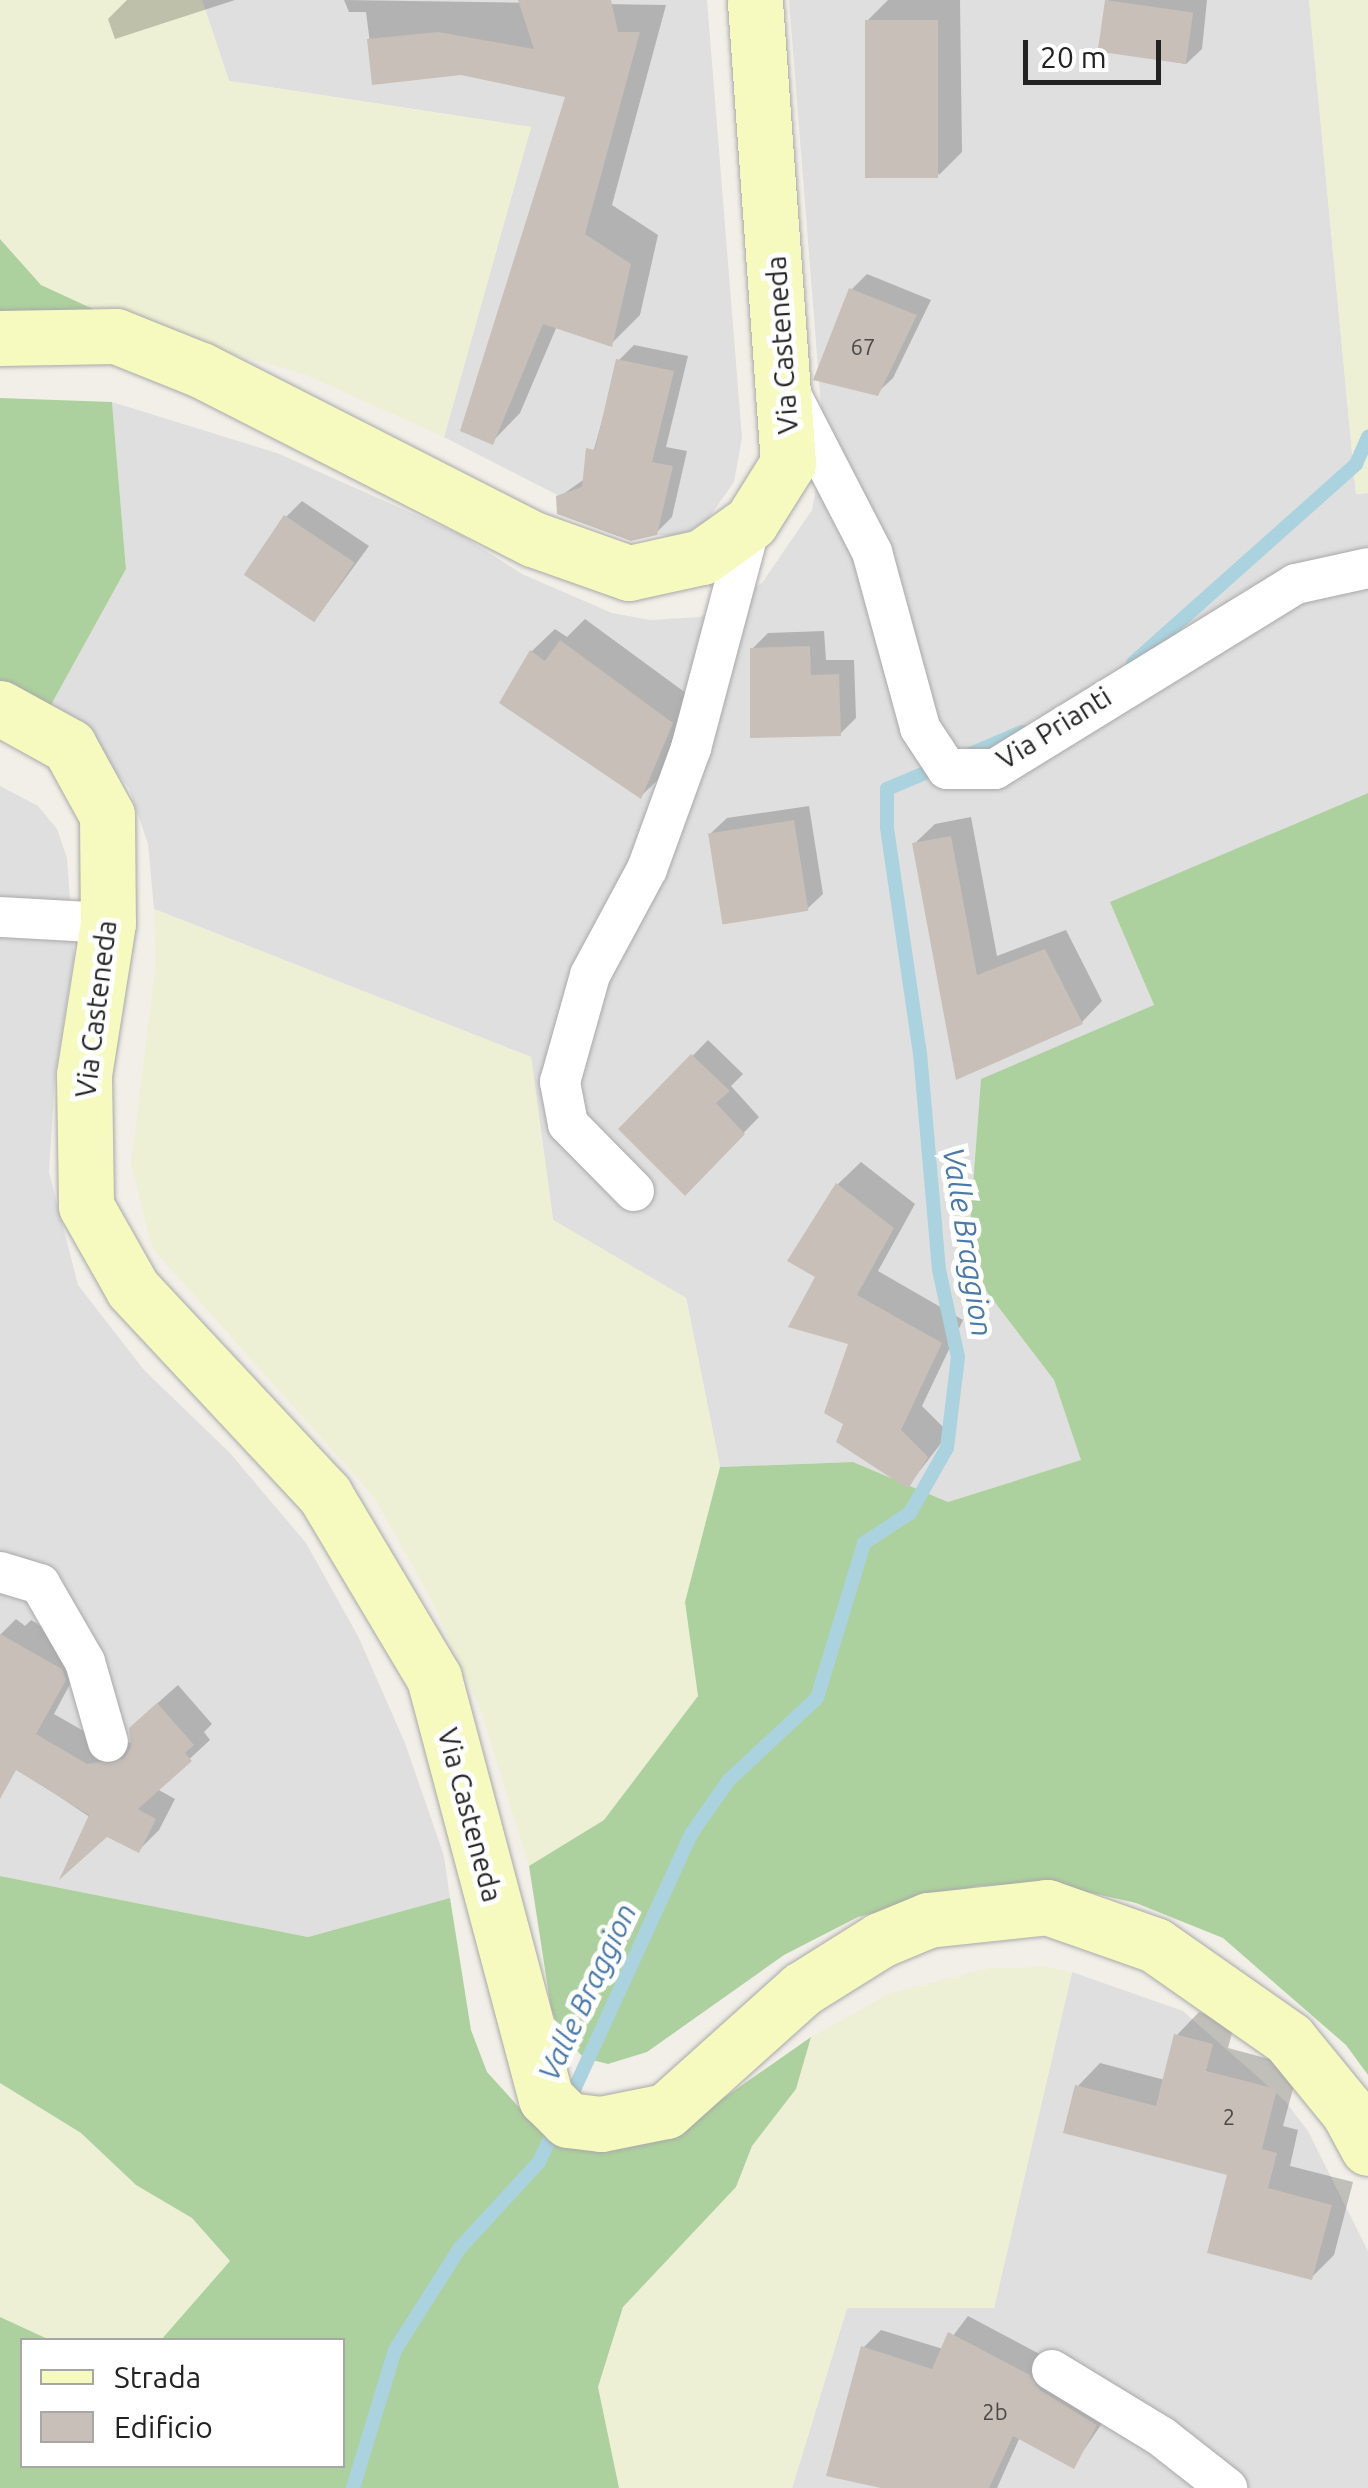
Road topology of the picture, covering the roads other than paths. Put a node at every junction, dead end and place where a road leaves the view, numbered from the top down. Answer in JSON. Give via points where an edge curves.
{"nodes":[{"id":1,"x":754,"y":0,"type":"edge"},
{"id":2,"x":0,"y":338,"type":"edge"},
{"id":3,"x":787,"y":388,"type":"junction"},
{"id":4,"x":751,"y":522,"type":"junction"},
{"id":5,"x":1368,"y":568,"type":"edge"},
{"id":6,"x":0,"y":708,"type":"edge"},
{"id":7,"x":0,"y":918,"type":"edge"},
{"id":8,"x":108,"y":924,"type":"junction"},
{"id":9,"x":634,"y":1191,"type":"dead end"},
{"id":10,"x":0,"y":1572,"type":"edge"},
{"id":11,"x":108,"y":1742,"type":"dead end"},
{"id":12,"x":1368,"y":2148,"type":"edge"},
{"id":13,"x":1052,"y":2370,"type":"dead end"},
{"id":14,"x":1227,"y":2488,"type":"edge"}],
"edges":[{"from":1,"to":3,"type":"street","name":"Via Casteneda"},
{"from":2,"to":4,"type":"street","name":"Via Casteneda","via":[[116,336],[201,370],[533,539],[630,573],[702,557]]},
{"from":3,"to":4,"type":"street","name":"Via Casteneda","via":[[788,463]]},
{"from":3,"to":5,"type":"street","name":"Via Prianti","via":[[872,552],[920,728],[947,769],[995,769],[1296,584]]},
{"from":4,"to":9,"type":"street","via":[[691,748],[647,869],[590,975],[560,1082],[568,1124]]},
{"from":6,"to":8,"type":"street","name":"Via Casteneda","via":[[69,746],[108,814]]},
{"from":7,"to":8,"type":"street"},
{"from":8,"to":12,"type":"street","name":"Via Casteneda","via":[[84,1075],[86,1206],[133,1288],[326,1495],[434,1678],[546,2098],[568,2120],[601,2124],[666,2111],[802,1989],[880,1940],[928,1920],[1047,1906],[1155,1945],[1289,2038],[1348,2111]]},
{"from":10,"to":11,"type":"street","via":[[40,1584],[85,1662]]},
{"from":13,"to":14,"type":"street","via":[[1162,2437]]}]}
